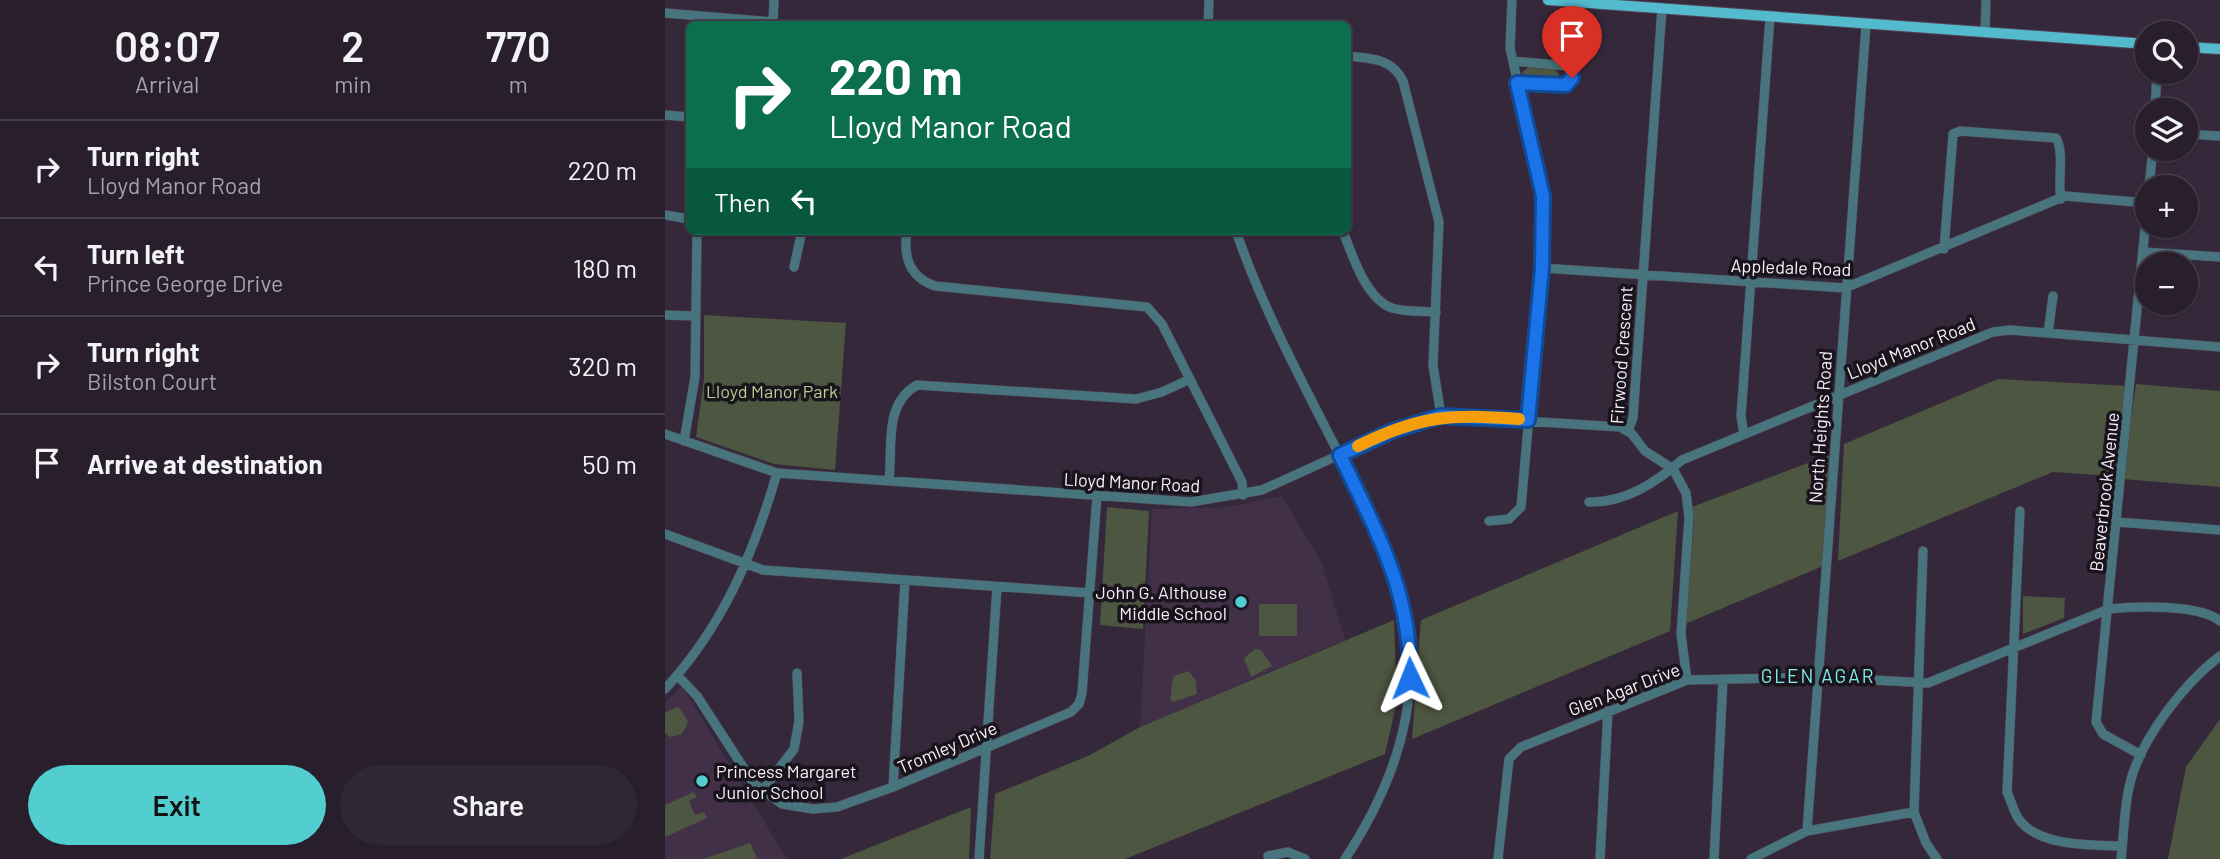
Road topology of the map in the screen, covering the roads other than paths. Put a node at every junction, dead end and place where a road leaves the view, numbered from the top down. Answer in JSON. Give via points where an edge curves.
{"nodes":[{"id":1,"x":774,"y":0,"type":"edge"},
{"id":2,"x":1209,"y":0,"type":"edge"},
{"id":3,"x":1512,"y":0,"type":"edge"},
{"id":4,"x":1548,"y":0,"type":"edge"},
{"id":5,"x":1986,"y":0,"type":"edge"},
{"id":6,"x":1663,"y":8,"type":"junction"},
{"id":7,"x":665,"y":13,"type":"edge"},
{"id":8,"x":1770,"y":17,"type":"junction"},
{"id":9,"x":751,"y":21,"type":"edge"},
{"id":10,"x":773,"y":21,"type":"edge"},
{"id":11,"x":1208,"y":21,"type":"edge"},
{"id":12,"x":1866,"y":25,"type":"junction"},
{"id":13,"x":1985,"y":33,"type":"junction"},
{"id":14,"x":2135,"y":43,"type":"edge"},
{"id":15,"x":2198,"y":48,"type":"edge"},
{"id":16,"x":2220,"y":49,"type":"edge"},
{"id":17,"x":1351,"y":57,"type":"edge"},
{"id":18,"x":1513,"y":61,"type":"junction"},
{"id":19,"x":1517,"y":83,"type":"junction"},
{"id":20,"x":665,"y":116,"type":"edge"},
{"id":21,"x":686,"y":117,"type":"edge"},
{"id":22,"x":2198,"y":135,"type":"edge"},
{"id":23,"x":2220,"y":136,"type":"edge"},
{"id":24,"x":2061,"y":199,"type":"junction"},
{"id":25,"x":2135,"y":201,"type":"edge"},
{"id":26,"x":665,"y":215,"type":"edge"},
{"id":27,"x":686,"y":218,"type":"edge"},
{"id":28,"x":697,"y":235,"type":"edge"},
{"id":29,"x":801,"y":235,"type":"edge"},
{"id":30,"x":907,"y":235,"type":"edge"},
{"id":31,"x":1238,"y":235,"type":"edge"},
{"id":32,"x":1345,"y":235,"type":"edge"},
{"id":33,"x":2145,"y":238,"type":"edge"},
{"id":34,"x":1944,"y":250,"type":"junction"},
{"id":35,"x":2144,"y":252,"type":"edge"},
{"id":36,"x":2198,"y":256,"type":"edge"},
{"id":37,"x":2220,"y":257,"type":"edge"},
{"id":38,"x":794,"y":267,"type":"dead end"},
{"id":39,"x":1542,"y":268,"type":"junction"},
{"id":40,"x":1642,"y":276,"type":"junction"},
{"id":41,"x":1751,"y":282,"type":"junction"},
{"id":42,"x":1845,"y":288,"type":"junction"},
{"id":43,"x":2053,"y":296,"type":"dead end"},
{"id":44,"x":1436,"y":312,"type":"junction"},
{"id":45,"x":665,"y":315,"type":"edge"},
{"id":46,"x":2138,"y":315,"type":"edge"},
{"id":47,"x":696,"y":316,"type":"junction"},
{"id":48,"x":2048,"y":333,"type":"junction"},
{"id":49,"x":2136,"y":340,"type":"junction"},
{"id":50,"x":2220,"y":347,"type":"edge"},
{"id":51,"x":1190,"y":379,"type":"junction"},
{"id":52,"x":1838,"y":395,"type":"junction"},
{"id":53,"x":1822,"y":402,"type":"junction"},
{"id":54,"x":1837,"y":414,"type":"junction"},
{"id":55,"x":1441,"y":416,"type":"junction"},
{"id":56,"x":1528,"y":420,"type":"junction"},
{"id":57,"x":1628,"y":431,"type":"junction"},
{"id":58,"x":665,"y":434,"type":"edge"},
{"id":59,"x":1744,"y":434,"type":"junction"},
{"id":60,"x":684,"y":441,"type":"junction"},
{"id":61,"x":1340,"y":455,"type":"junction"},
{"id":62,"x":1672,"y":469,"type":"junction"},
{"id":63,"x":777,"y":473,"type":"junction"},
{"id":64,"x":889,"y":481,"type":"junction"},
{"id":65,"x":1243,"y":495,"type":"junction"},
{"id":66,"x":1097,"y":496,"type":"junction"},
{"id":67,"x":1589,"y":502,"type":"dead end"},
{"id":68,"x":2020,"y":511,"type":"dead end"},
{"id":69,"x":1489,"y":521,"type":"dead end"},
{"id":70,"x":2116,"y":522,"type":"junction"},
{"id":71,"x":2220,"y":530,"type":"edge"},
{"id":72,"x":665,"y":534,"type":"edge"},
{"id":73,"x":1923,"y":551,"type":"dead end"},
{"id":74,"x":746,"y":565,"type":"junction"},
{"id":75,"x":905,"y":581,"type":"junction"},
{"id":76,"x":997,"y":587,"type":"junction"},
{"id":77,"x":1091,"y":593,"type":"junction"},
{"id":78,"x":2109,"y":609,"type":"junction"},
{"id":79,"x":2220,"y":621,"type":"edge"},
{"id":80,"x":2012,"y":650,"type":"junction"},
{"id":81,"x":2220,"y":656,"type":"edge"},
{"id":82,"x":797,"y":673,"type":"dead end"},
{"id":83,"x":677,"y":675,"type":"junction"},
{"id":84,"x":1819,"y":677,"type":"junction"},
{"id":85,"x":1687,"y":680,"type":"junction"},
{"id":86,"x":1723,"y":680,"type":"junction"},
{"id":87,"x":1917,"y":684,"type":"junction"},
{"id":88,"x":665,"y":689,"type":"edge"},
{"id":89,"x":1608,"y":710,"type":"junction"},
{"id":90,"x":985,"y":748,"type":"junction"},
{"id":91,"x":2141,"y":755,"type":"junction"},
{"id":92,"x":893,"y":787,"type":"junction"},
{"id":93,"x":762,"y":791,"type":"junction"},
{"id":94,"x":1914,"y":813,"type":"junction"},
{"id":95,"x":1807,"y":831,"type":"junction"},
{"id":96,"x":2122,"y":846,"type":"junction"},
{"id":97,"x":1268,"y":856,"type":"dead end"},
{"id":98,"x":979,"y":859,"type":"edge"},
{"id":99,"x":1305,"y":859,"type":"edge"},
{"id":100,"x":1345,"y":859,"type":"edge"},
{"id":101,"x":1498,"y":859,"type":"edge"},
{"id":102,"x":1600,"y":859,"type":"edge"},
{"id":103,"x":1714,"y":859,"type":"edge"},
{"id":104,"x":1751,"y":859,"type":"edge"},
{"id":105,"x":1937,"y":859,"type":"edge"},
{"id":106,"x":2121,"y":859,"type":"edge"}],
"edges":[{"from":1,"to":10,"type":"street"},
{"from":2,"to":11,"type":"street"},
{"from":3,"to":18,"type":"street"},
{"from":4,"to":6,"type":"main road"},
{"from":5,"to":13,"type":"street"},
{"from":6,"to":8,"type":"main road"},
{"from":6,"to":40,"type":"street","name":"Firwood Crescent"},
{"from":7,"to":9,"type":"street"},
{"from":8,"to":12,"type":"main road"},
{"from":8,"to":41,"type":"street"},
{"from":12,"to":13,"type":"main road"},
{"from":12,"to":42,"type":"street","name":"North Heights Road"},
{"from":13,"to":14,"type":"main road"},
{"from":15,"to":16,"type":"main road"},
{"from":17,"to":44,"type":"street","via":[[1383,61],[1403,81],[1439,222]]},
{"from":18,"to":19,"type":"street"},
{"from":18,"to":19,"type":"street","via":[[1569,66],[1572,72],[1566,85]]},
{"from":19,"to":39,"type":"street","via":[[1543,196]]},
{"from":20,"to":21,"type":"street"},
{"from":22,"to":23,"type":"street"},
{"from":24,"to":25,"type":"street","name":"Appledale Road","via":[[2076,195]]},
{"from":24,"to":34,"type":"street","name":"Appledale Road"},
{"from":24,"to":34,"type":"street","via":[[2056,138],[1953,134]]},
{"from":26,"to":27,"type":"street"},
{"from":28,"to":47,"type":"street"},
{"from":29,"to":38,"type":"street"},
{"from":30,"to":51,"type":"street","via":[[909,267],[915,276],[935,286],[1147,307],[1162,324]]},
{"from":31,"to":61,"type":"street","via":[[1262,297]]},
{"from":32,"to":44,"type":"street","via":[[1381,302],[1398,309]]},
{"from":33,"to":35,"type":"street","name":"Beaverbrook Avenue"},
{"from":34,"to":42,"type":"street","name":"Appledale Road"},
{"from":36,"to":37,"type":"street"},
{"from":39,"to":40,"type":"street","name":"Appledale Road"},
{"from":39,"to":56,"type":"street"},
{"from":40,"to":41,"type":"street","name":"Appledale Road"},
{"from":40,"to":57,"type":"street","name":"Firwood Crescent","via":[[1633,418]]},
{"from":41,"to":42,"type":"street","name":"Appledale Road"},
{"from":41,"to":59,"type":"street","via":[[1741,416]]},
{"from":42,"to":52,"type":"street","name":"North Heights Road"},
{"from":43,"to":48,"type":"street"},
{"from":44,"to":55,"type":"street","via":[[1433,378]]},
{"from":45,"to":47,"type":"street"},
{"from":46,"to":49,"type":"street","name":"Beaverbrook Avenue"},
{"from":47,"to":60,"type":"street","via":[[695,386]]},
{"from":48,"to":49,"type":"street","name":"Lloyd Manor Road"},
{"from":48,"to":52,"type":"street","name":"Lloyd Manor Road","via":[[1985,335]]},
{"from":49,"to":50,"type":"street","name":"Lloyd Manor Road"},
{"from":49,"to":70,"type":"street","name":"Beaverbrook Avenue"},
{"from":51,"to":64,"type":"street","via":[[1136,399],[917,385],[908,390],[893,414]]},
{"from":51,"to":65,"type":"street","via":[[1242,482]]},
{"from":52,"to":53,"type":"street","name":"Lloyd Manor Road"},
{"from":52,"to":54,"type":"street","name":"North Heights Road"},
{"from":53,"to":54,"type":"street"},
{"from":53,"to":59,"type":"street","name":"Lloyd Manor Road"},
{"from":54,"to":84,"type":"street","name":"North Heights Road"},
{"from":55,"to":56,"type":"street","name":"Lloyd Manor Road"},
{"from":55,"to":61,"type":"street","name":"Lloyd Manor Road","via":[[1392,431]]},
{"from":56,"to":57,"type":"street","name":"Lloyd Manor Road","via":[[1616,426]]},
{"from":56,"to":69,"type":"street","via":[[1521,507],[1509,519]]},
{"from":57,"to":62,"type":"street","name":"Firwood Crescent","via":[[1645,451]]},
{"from":58,"to":60,"type":"street","name":"Lloyd Manor Road"},
{"from":59,"to":62,"type":"street","name":"Lloyd Manor Road","via":[[1682,460]]},
{"from":60,"to":63,"type":"street","name":"Lloyd Manor Road"},
{"from":61,"to":65,"type":"street","name":"Lloyd Manor Road","via":[[1279,484]]},
{"from":61,"to":100,"type":"street","via":[[1393,568],[1405,611],[1410,662],[1408,708],[1393,769]]},
{"from":62,"to":67,"type":"street","name":"Lloyd Manor Road","via":[[1655,483],[1613,500]]},
{"from":62,"to":85,"type":"street","via":[[1683,483],[1689,517],[1681,634]]},
{"from":63,"to":64,"type":"street","name":"Lloyd Manor Road"},
{"from":63,"to":74,"type":"street"},
{"from":64,"to":66,"type":"street","name":"Lloyd Manor Road"},
{"from":65,"to":66,"type":"street","name":"Lloyd Manor Road","via":[[1191,502]]},
{"from":66,"to":77,"type":"street","name":"Tromley Drive"},
{"from":68,"to":80,"type":"street"},
{"from":70,"to":71,"type":"street"},
{"from":70,"to":78,"type":"street","name":"Beaverbrook Avenue"},
{"from":72,"to":74,"type":"street"},
{"from":73,"to":87,"type":"street"},
{"from":74,"to":75,"type":"street"},
{"from":74,"to":83,"type":"street","via":[[713,626]]},
{"from":75,"to":76,"type":"street"},
{"from":75,"to":92,"type":"street"},
{"from":76,"to":77,"type":"street"},
{"from":76,"to":90,"type":"street"},
{"from":77,"to":90,"type":"street","name":"Tromley Drive","via":[[1083,693],[1076,708]]},
{"from":78,"to":79,"type":"street","name":"Glen Agar Drive","via":[[2201,612]]},
{"from":78,"to":80,"type":"street","name":"Glen Agar Drive"},
{"from":78,"to":91,"type":"street","name":"Beaverbrook Avenue","via":[[2096,722],[2103,734]]},
{"from":80,"to":87,"type":"street","name":"Glen Agar Drive","via":[[1934,682]]},
{"from":80,"to":96,"type":"street","via":[[2007,792],[2019,820],[2047,838],[2070,844]]},
{"from":81,"to":91,"type":"street","via":[[2172,704]]},
{"from":82,"to":93,"type":"street","via":[[799,721],[794,749]]},
{"from":83,"to":88,"type":"street"},
{"from":83,"to":93,"type":"street","name":"Tromley Drive","via":[[697,696]]},
{"from":84,"to":86,"type":"street","name":"Glen Agar Drive"},
{"from":84,"to":87,"type":"street","name":"Glen Agar Drive"},
{"from":84,"to":95,"type":"street","name":"North Heights Road"},
{"from":85,"to":86,"type":"street","name":"Glen Agar Drive"},
{"from":85,"to":89,"type":"street","name":"Glen Agar Drive"},
{"from":86,"to":103,"type":"street"},
{"from":87,"to":94,"type":"street"},
{"from":89,"to":101,"type":"street","name":"Glen Agar Drive","via":[[1521,747],[1509,758]]},
{"from":89,"to":102,"type":"street"},
{"from":90,"to":92,"type":"street","name":"Tromley Drive"},
{"from":90,"to":98,"type":"street"},
{"from":91,"to":96,"type":"street","via":[[2130,783]]},
{"from":92,"to":93,"type":"street","name":"Tromley Drive","via":[[822,809],[782,804]]},
{"from":94,"to":95,"type":"street"},
{"from":94,"to":105,"type":"street"},
{"from":95,"to":104,"type":"street"},
{"from":96,"to":106,"type":"street"},
{"from":97,"to":99,"type":"street","via":[[1288,852]]}]}
